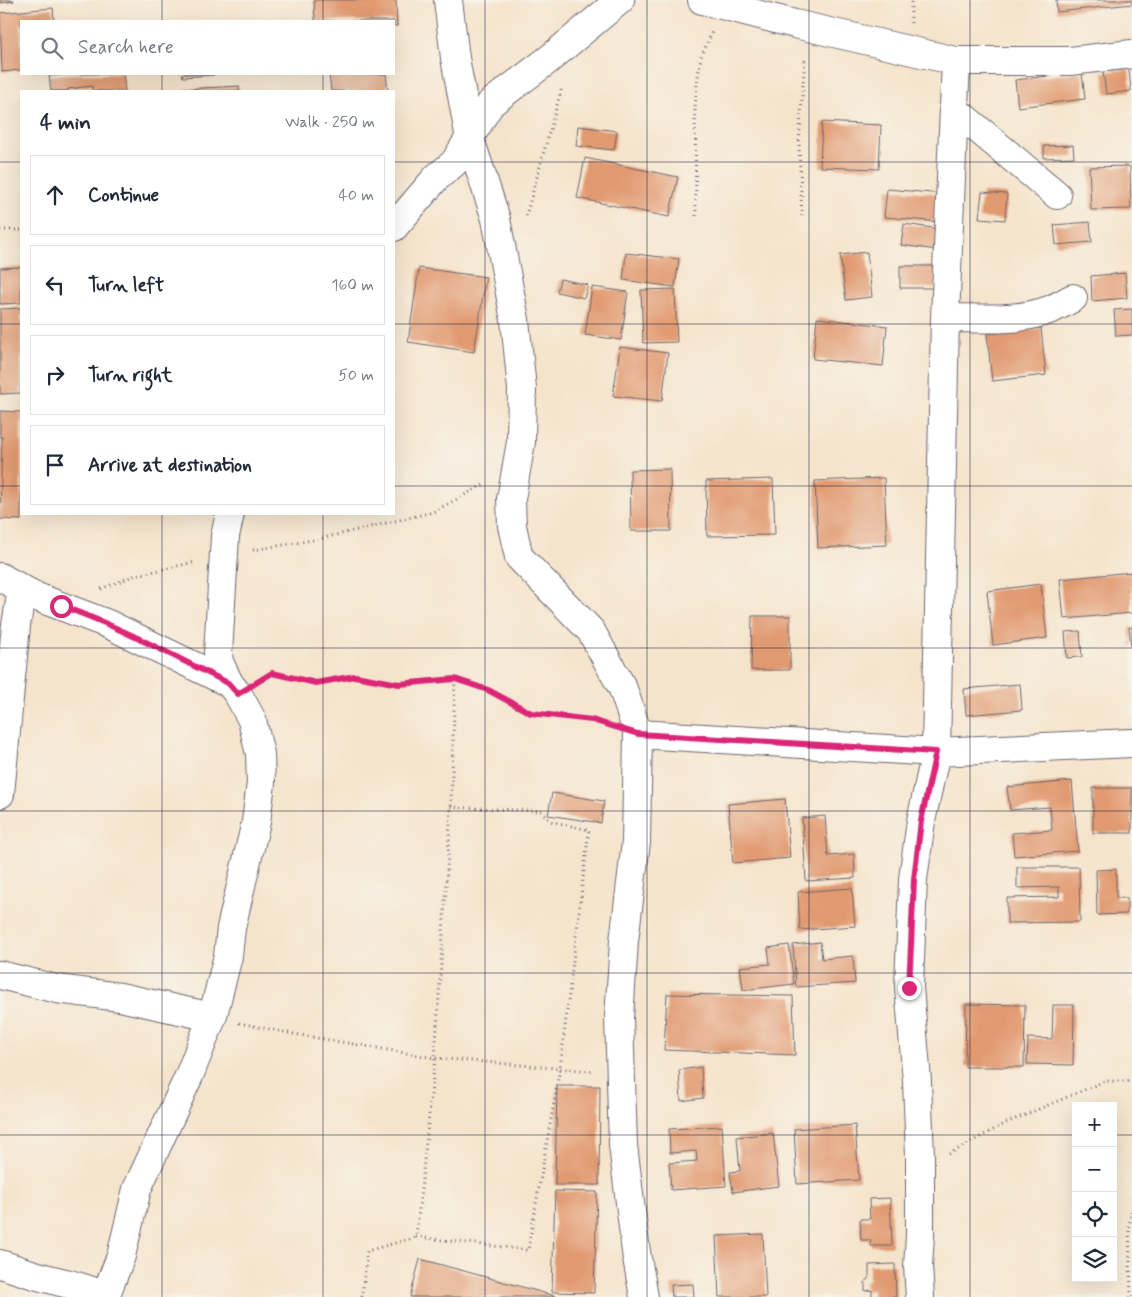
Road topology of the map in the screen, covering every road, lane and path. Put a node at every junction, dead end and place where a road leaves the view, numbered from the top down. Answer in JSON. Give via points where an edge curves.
{"nodes":[{"id":1,"x":448,"y":0,"type":"edge"},
{"id":2,"x":620,"y":0,"type":"edge"},
{"id":3,"x":782,"y":0,"type":"edge"},
{"id":4,"x":713,"y":3,"type":"edge"},
{"id":5,"x":800,"y":25,"type":"junction"},
{"id":6,"x":1132,"y":54,"type":"edge"},
{"id":7,"x":956,"y":61,"type":"junction"},
{"id":8,"x":565,"y":78,"type":"dead end"},
{"id":9,"x":955,"y":110,"type":"junction"},
{"id":10,"x":470,"y":139,"type":"junction"},
{"id":11,"x":1058,"y":195,"type":"dead end"},
{"id":12,"x":696,"y":216,"type":"dead end"},
{"id":13,"x":802,"y":216,"type":"dead end"},
{"id":14,"x":524,"y":224,"type":"dead end"},
{"id":15,"x":395,"y":226,"type":"edge"},
{"id":16,"x":0,"y":230,"type":"edge"},
{"id":17,"x":20,"y":230,"type":"edge"},
{"id":18,"x":1074,"y":298,"type":"dead end"},
{"id":19,"x":945,"y":318,"type":"junction"},
{"id":20,"x":518,"y":460,"type":"junction"},
{"id":21,"x":230,"y":515,"type":"edge"},
{"id":22,"x":224,"y":555,"type":"junction"},
{"id":23,"x":11,"y":583,"type":"edge"},
{"id":24,"x":61,"y":606,"type":"junction"},
{"id":25,"x":455,"y":679,"type":"junction"},
{"id":26,"x":233,"y":688,"type":"junction"},
{"id":27,"x":638,"y":734,"type":"junction"},
{"id":28,"x":1132,"y":743,"type":"edge"},
{"id":29,"x":936,"y":752,"type":"junction"},
{"id":30,"x":0,"y":794,"type":"edge"},
{"id":31,"x":451,"y":807,"type":"junction"},
{"id":32,"x":0,"y":975,"type":"edge"},
{"id":33,"x":212,"y":1018,"type":"junction"},
{"id":34,"x":436,"y":1058,"type":"junction"},
{"id":35,"x":560,"y":1068,"type":"junction"},
{"id":36,"x":620,"y":1073,"type":"junction"},
{"id":37,"x":1132,"y":1081,"type":"edge"},
{"id":38,"x":920,"y":1171,"type":"junction"},
{"id":39,"x":1132,"y":1209,"type":"edge"},
{"id":40,"x":416,"y":1237,"type":"junction"},
{"id":41,"x":0,"y":1264,"type":"edge"},
{"id":42,"x":48,"y":1288,"type":"edge"},
{"id":43,"x":106,"y":1297,"type":"edge"},
{"id":44,"x":362,"y":1297,"type":"edge"},
{"id":45,"x":644,"y":1297,"type":"edge"},
{"id":46,"x":920,"y":1297,"type":"edge"},
{"id":47,"x":1131,"y":1297,"type":"edge"}],
"edges":[{"from":1,"to":10,"type":"street"},
{"from":2,"to":10,"type":"street","via":[[491,103]]},
{"from":3,"to":5,"type":"street"},
{"from":4,"to":5,"type":"street"},
{"from":4,"to":12,"type":"path","via":[[697,83]]},
{"from":5,"to":7,"type":"street"},
{"from":5,"to":13,"type":"path","via":[[805,72],[799,144]]},
{"from":6,"to":7,"type":"street","via":[[1070,61]]},
{"from":7,"to":9,"type":"street"},
{"from":8,"to":14,"type":"path"},
{"from":9,"to":11,"type":"street"},
{"from":9,"to":19,"type":"street"},
{"from":10,"to":15,"type":"street","via":[[454,163],[436,178]]},
{"from":10,"to":20,"type":"street","via":[[496,219],[515,320],[522,389]]},
{"from":16,"to":17,"type":"path"},
{"from":18,"to":19,"type":"street","via":[[1036,314],[1009,318]]},
{"from":19,"to":29,"type":"street"},
{"from":20,"to":22,"type":"path","via":[[507,472],[433,512]]},
{"from":20,"to":27,"type":"street","via":[[511,499],[512,526],[520,558],[591,632],[623,689]]},
{"from":21,"to":22,"type":"street"},
{"from":22,"to":24,"type":"path","via":[[132,576]]},
{"from":22,"to":26,"type":"street","via":[[218,653],[219,662]]},
{"from":23,"to":24,"type":"street"},
{"from":23,"to":30,"type":"street","via":[[14,644]]},
{"from":24,"to":26,"type":"street","via":[[108,624]]},
{"from":25,"to":26,"type":"path","via":[[399,684],[355,676],[316,683],[272,673]]},
{"from":25,"to":27,"type":"path","via":[[488,690],[531,713],[592,720]]},
{"from":25,"to":31,"type":"path"},
{"from":26,"to":33,"type":"street","via":[[252,720],[260,754],[261,783],[256,822]]},
{"from":27,"to":29,"type":"street"},
{"from":27,"to":36,"type":"street","via":[[636,842],[619,1018]]},
{"from":28,"to":29,"type":"street"},
{"from":29,"to":38,"type":"street","via":[[921,821],[914,879],[909,988]]},
{"from":31,"to":34,"type":"path"},
{"from":31,"to":35,"type":"path","via":[[540,811],[550,821],[589,830]]},
{"from":32,"to":33,"type":"street"},
{"from":33,"to":34,"type":"path"},
{"from":33,"to":43,"type":"street","via":[[165,1132],[137,1189],[121,1256]]},
{"from":34,"to":35,"type":"path"},
{"from":34,"to":40,"type":"path"},
{"from":35,"to":36,"type":"path"},
{"from":35,"to":40,"type":"path","via":[[528,1250]]},
{"from":36,"to":45,"type":"street","via":[[623,1145]]},
{"from":37,"to":38,"type":"path","via":[[1105,1081],[1006,1123]]},
{"from":38,"to":46,"type":"street"},
{"from":39,"to":47,"type":"path","via":[[1129,1227]]},
{"from":40,"to":44,"type":"path","via":[[367,1251]]},
{"from":41,"to":42,"type":"street"},
{"from":42,"to":43,"type":"street","via":[[66,1282]]}]}
